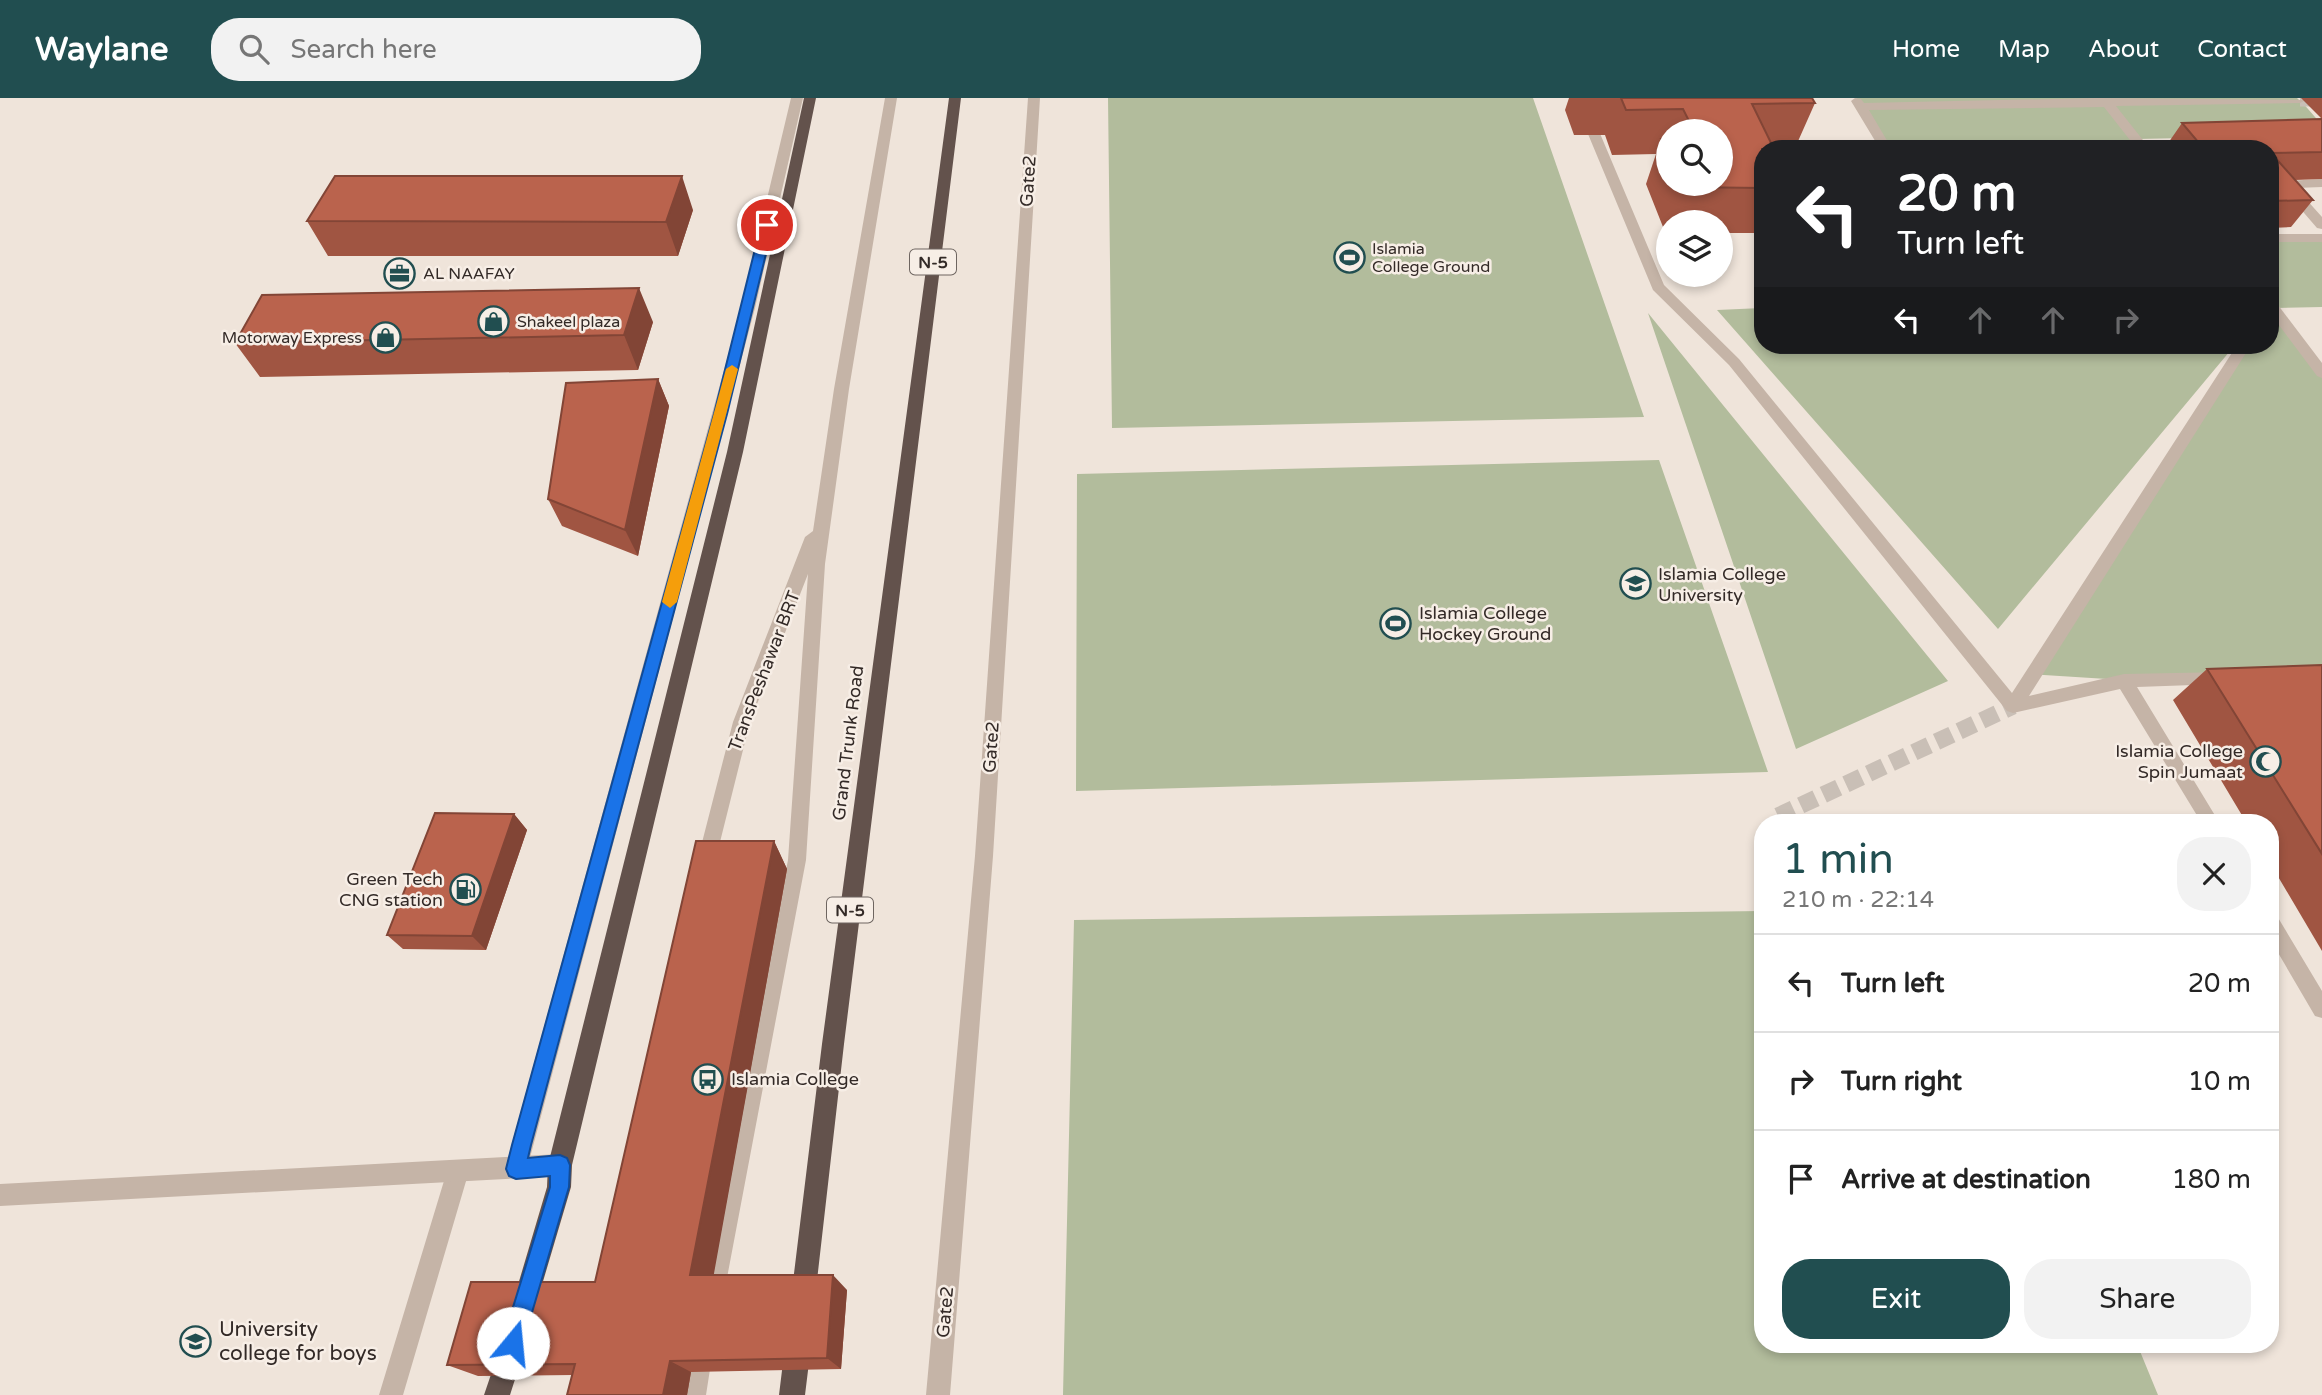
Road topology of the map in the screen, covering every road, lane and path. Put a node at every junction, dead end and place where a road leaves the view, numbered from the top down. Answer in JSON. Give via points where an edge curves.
{"nodes":[{"id":1,"x":797,"y":98,"type":"edge"},
{"id":2,"x":810,"y":98,"type":"edge"},
{"id":3,"x":891,"y":98,"type":"edge"},
{"id":4,"x":955,"y":98,"type":"edge"},
{"id":5,"x":1034,"y":98,"type":"edge"},
{"id":6,"x":1579,"y":98,"type":"edge"},
{"id":7,"x":2105,"y":100,"type":"edge"},
{"id":8,"x":2300,"y":100,"type":"edge"},
{"id":9,"x":1858,"y":103,"type":"edge"},
{"id":10,"x":1881,"y":140,"type":"edge"},
{"id":11,"x":2137,"y":140,"type":"edge"},
{"id":12,"x":2322,"y":183,"type":"edge"},
{"id":13,"x":2322,"y":225,"type":"edge"},
{"id":14,"x":2322,"y":237,"type":"edge"},
{"id":15,"x":2279,"y":239,"type":"edge"},
{"id":16,"x":2279,"y":316,"type":"edge"},
{"id":17,"x":2238,"y":354,"type":"edge"},
{"id":18,"x":2322,"y":373,"type":"edge"},
{"id":19,"x":828,"y":480,"type":"junction"},
{"id":20,"x":2243,"y":677,"type":"edge"},
{"id":21,"x":2124,"y":681,"type":"junction"},
{"id":22,"x":2013,"y":706,"type":"junction"},
{"id":23,"x":2205,"y":814,"type":"edge"},
{"id":24,"x":701,"y":883,"type":"edge"},
{"id":25,"x":2279,"y":937,"type":"edge"},
{"id":26,"x":2322,"y":1009,"type":"edge"},
{"id":27,"x":560,"y":1165,"type":"junction"},
{"id":28,"x":516,"y":1169,"type":"junction"},
{"id":29,"x":458,"y":1171,"type":"junction"},
{"id":30,"x":0,"y":1195,"type":"edge"},
{"id":31,"x":391,"y":1395,"type":"edge"},
{"id":32,"x":497,"y":1395,"type":"edge"},
{"id":33,"x":694,"y":1395,"type":"edge"},
{"id":34,"x":792,"y":1395,"type":"edge"},
{"id":35,"x":938,"y":1395,"type":"edge"}],
"edges":[{"from":1,"to":28,"type":"street","via":[[748,308]]},
{"from":2,"to":27,"type":"highway","via":[[735,452]]},
{"from":3,"to":19,"type":"street","name":"TransPeshawar BRT"},
{"from":4,"to":34,"type":"highway","name":"Grand Trunk Road","number":"N-5","via":[[832,1044]]},
{"from":5,"to":35,"type":"street","name":"Gate2","via":[[985,842]]},
{"from":6,"to":22,"type":"street","via":[[1658,287],[1734,362]]},
{"from":7,"to":8,"type":"street"},
{"from":7,"to":9,"type":"street"},
{"from":7,"to":11,"type":"street"},
{"from":9,"to":10,"type":"street"},
{"from":12,"to":13,"type":"street","via":[[2286,185]]},
{"from":14,"to":15,"type":"street"},
{"from":16,"to":18,"type":"street"},
{"from":17,"to":22,"type":"street"},
{"from":19,"to":24,"type":"street","name":"TransPeshawar BRT","via":[[798,583],[732,752]]},
{"from":19,"to":33,"type":"street","name":"TransPeshawar BRT","via":[[808,659],[797,860]]},
{"from":20,"to":21,"type":"street"},
{"from":21,"to":22,"type":"street"},
{"from":21,"to":23,"type":"street"},
{"from":25,"to":26,"type":"street"},
{"from":27,"to":28,"type":"street"},
{"from":27,"to":32,"type":"highway","via":[[559,1187]]},
{"from":28,"to":29,"type":"street"},
{"from":29,"to":30,"type":"street"},
{"from":29,"to":31,"type":"street"}]}
